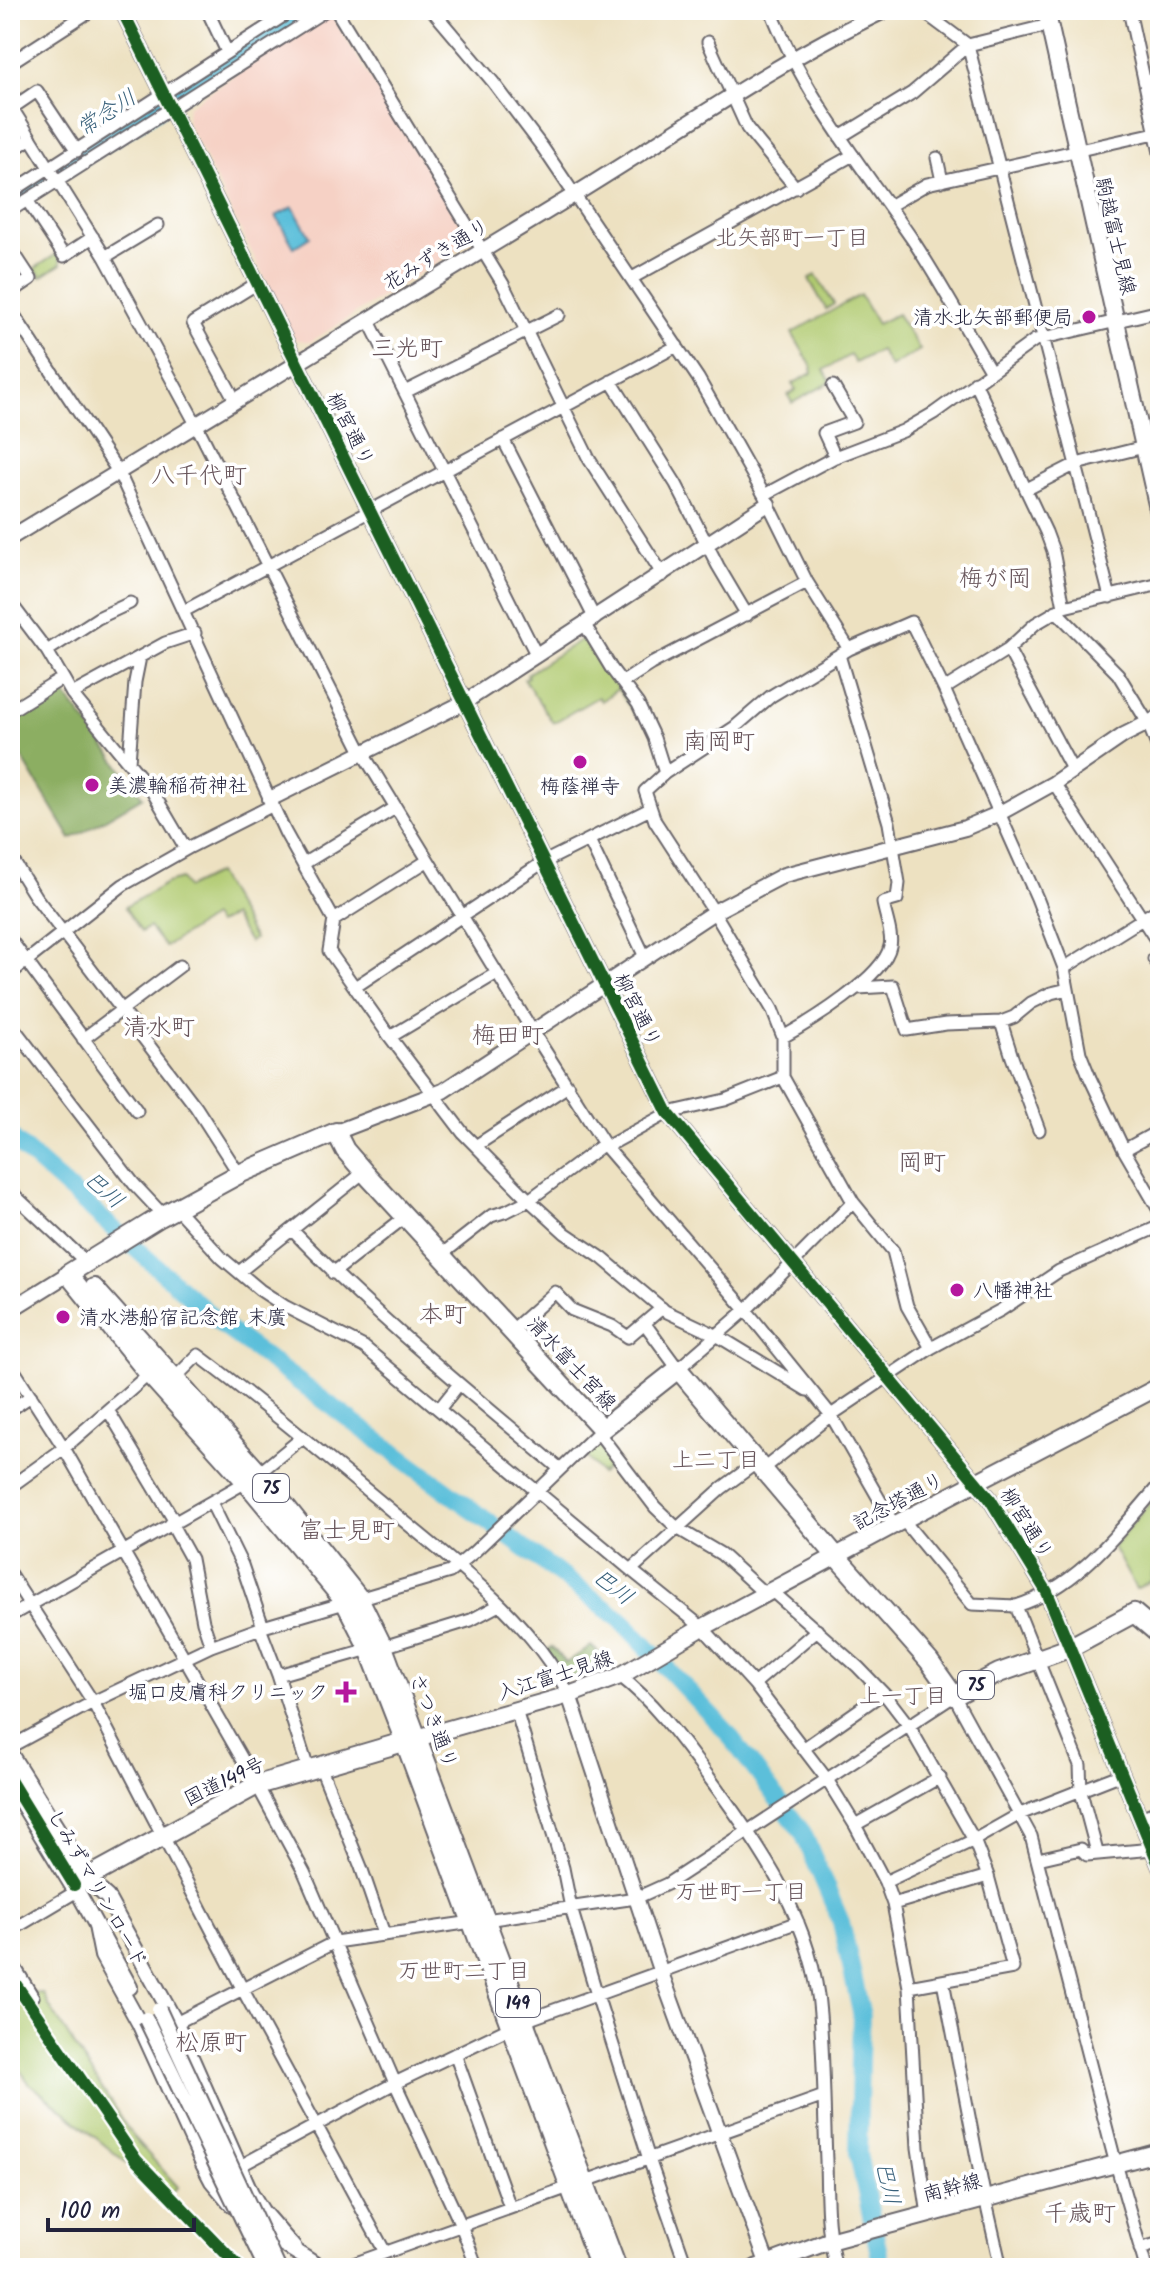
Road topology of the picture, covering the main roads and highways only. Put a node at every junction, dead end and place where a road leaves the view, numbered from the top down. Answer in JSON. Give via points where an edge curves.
{"nodes":[{"id":1,"x":1048,"y":18,"type":"edge"},
{"id":2,"x":1152,"y":444,"type":"edge"},
{"id":3,"x":1160,"y":518,"type":"edge"},
{"id":4,"x":80,"y":1266,"type":"joint"},
{"id":5,"x":1160,"y":1386,"type":"edge"},
{"id":6,"x":836,"y":1556,"type":"junction"},
{"id":7,"x":701,"y":1629,"type":"joint"},
{"id":8,"x":1160,"y":1635,"type":"edge"},
{"id":9,"x":411,"y":1740,"type":"junction"},
{"id":10,"x":10,"y":1757,"type":"edge"},
{"id":11,"x":10,"y":1780,"type":"edge"},
{"id":12,"x":79,"y":1885,"type":"junction"},
{"id":13,"x":1160,"y":2152,"type":"edge"},
{"id":14,"x":578,"y":2183,"type":"junction"},
{"id":15,"x":764,"y":2267,"type":"edge"},
{"id":16,"x":600,"y":2268,"type":"edge"},
{"id":17,"x":617,"y":2268,"type":"edge"}],
"edges":[{"from":1,"to":2,"type":"main road","name":"駒越富士見線","via":[[1115,321]]},
{"from":2,"to":3,"type":"main road","name":"駒越富士見線"},
{"from":4,"to":6,"type":"main road","name":"清水富士宮線","number":"75","via":[[239,1174],[336,1132],[364,1172],[600,1431],[678,1369]]},
{"from":4,"to":9,"type":"main road","name":"さつき通り","number":"75","via":[[163,1376],[352,1600]]},
{"from":5,"to":6,"type":"main road","name":"記念塔通り"},
{"from":6,"to":7,"type":"main road","name":"記念塔通り"},
{"from":6,"to":8,"type":"main road","number":"75","via":[[954,1696],[1069,1648],[1134,1613]]},
{"from":7,"to":9,"type":"main road","name":"入江富士見線","via":[[623,1674],[569,1695]]},
{"from":9,"to":12,"type":"main road","name":"国道149号","via":[[257,1785]]},
{"from":9,"to":14,"type":"main road","name":"さつき通り","number":"149"},
{"from":10,"to":12,"type":"main road"},
{"from":11,"to":12,"type":"main road","name":"しみずマリンロード"},
{"from":13,"to":15,"type":"main road","name":"南幹線","via":[[832,2240]]},
{"from":14,"to":16,"type":"main road","name":"さつき通り","number":"149"},
{"from":14,"to":17,"type":"main road","name":"さつき通り","number":"149"}]}
